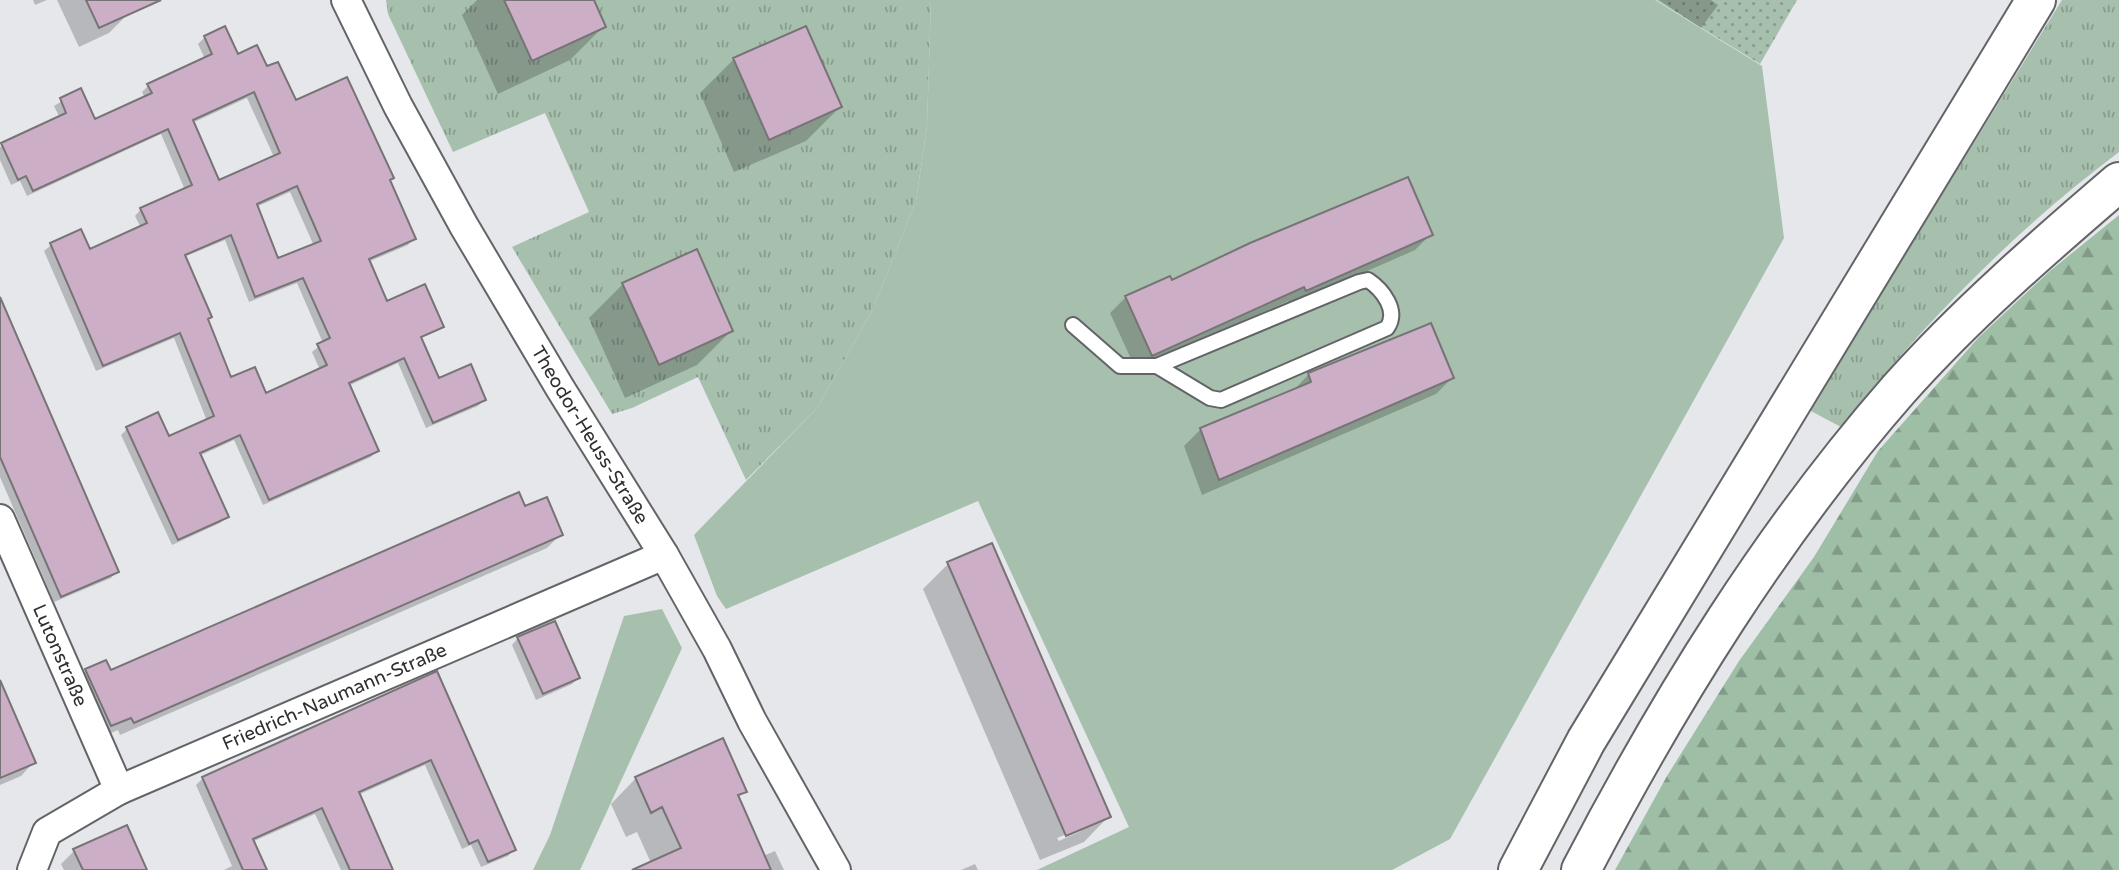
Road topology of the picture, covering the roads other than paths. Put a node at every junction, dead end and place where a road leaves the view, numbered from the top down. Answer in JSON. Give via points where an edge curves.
{"nodes":[{"id":1,"x":346,"y":0,"type":"edge"},
{"id":2,"x":2036,"y":0,"type":"edge"},
{"id":3,"x":2119,"y":183,"type":"edge"},
{"id":4,"x":1073,"y":325,"type":"dead end"},
{"id":5,"x":1157,"y":366,"type":"junction"},
{"id":6,"x":0,"y":519,"type":"edge"},
{"id":7,"x":664,"y":555,"type":"junction"},
{"id":8,"x":119,"y":790,"type":"junction"},
{"id":9,"x":32,"y":870,"type":"edge"},
{"id":10,"x":836,"y":870,"type":"edge"},
{"id":11,"x":1518,"y":870,"type":"edge"},
{"id":12,"x":1581,"y":870,"type":"edge"}],
"edges":[{"from":1,"to":7,"type":"street","name":"Theodor-Heuss-Straße","via":[[464,226]]},
{"from":2,"to":11,"type":"highway","via":[[1593,729]]},
{"from":3,"to":12,"type":"highway","via":[[2034,255],[1908,380],[1778,541],[1691,674]]},
{"from":4,"to":5,"type":"lane","via":[[1120,366]]},
{"from":5,"to":5,"type":"lane","via":[[1359,282],[1368,280],[1378,286],[1391,308],[1392,321],[1387,328],[1221,400]]},
{"from":6,"to":8,"type":"street","name":"Lutonstraße"},
{"from":7,"to":8,"type":"street","name":"Friedrich-Naumann-Straße"},
{"from":7,"to":10,"type":"street","name":"Theodor-Heuss-Straße"},
{"from":8,"to":9,"type":"street","name":"Friedrich-Naumann-Straße","via":[[47,832]]}]}
